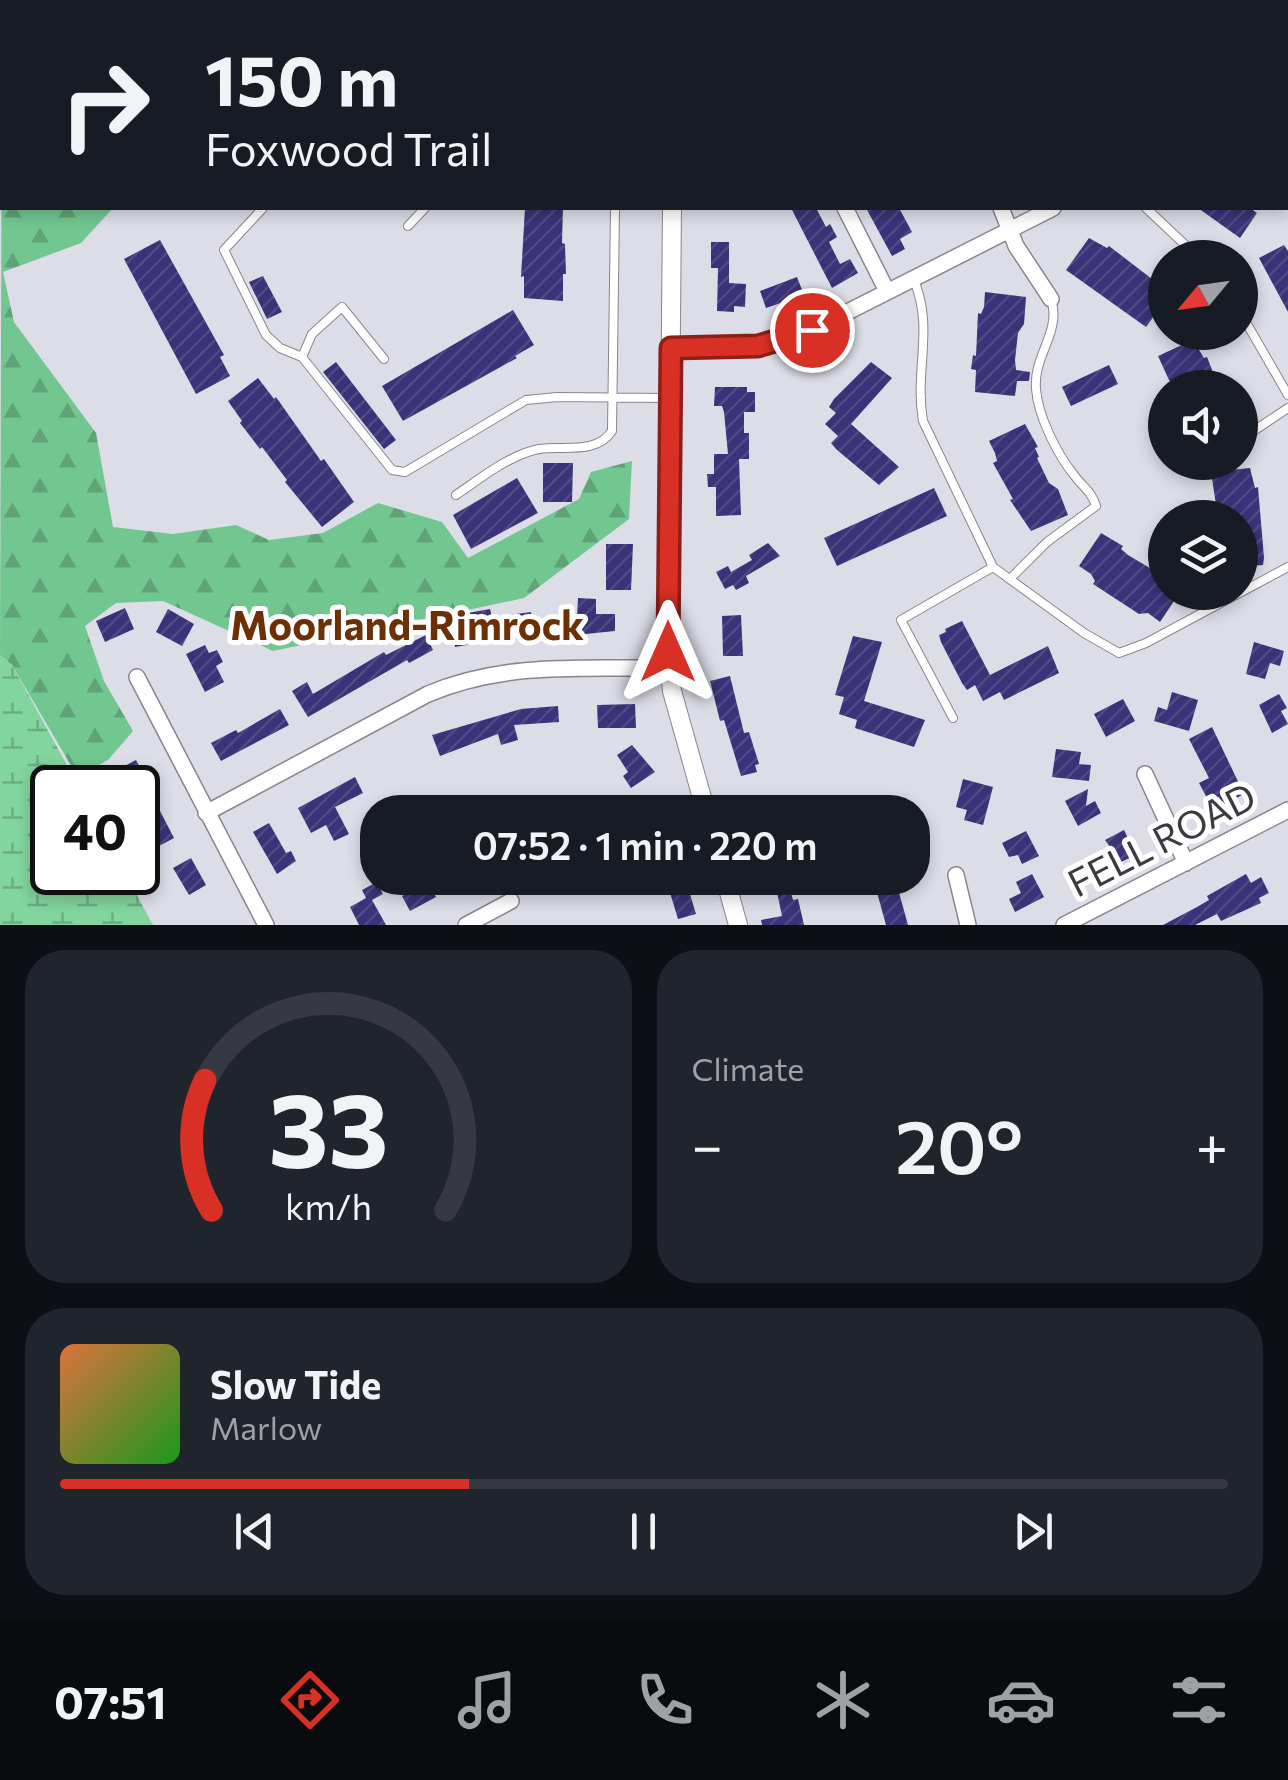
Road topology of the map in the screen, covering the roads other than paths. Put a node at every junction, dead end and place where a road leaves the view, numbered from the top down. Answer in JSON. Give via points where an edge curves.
{"nodes":[{"id":1,"x":262,"y":210,"type":"edge"},
{"id":2,"x":423,"y":210,"type":"edge"},
{"id":3,"x":616,"y":210,"type":"edge"},
{"id":4,"x":672,"y":210,"type":"edge"},
{"id":5,"x":846,"y":210,"type":"edge"},
{"id":6,"x":1002,"y":210,"type":"edge"},
{"id":7,"x":1049,"y":210,"type":"edge"},
{"id":8,"x":1148,"y":210,"type":"edge"},
{"id":9,"x":408,"y":226,"type":"dead end"},
{"id":10,"x":1012,"y":228,"type":"junction"},
{"id":11,"x":1180,"y":240,"type":"edge"},
{"id":12,"x":913,"y":278,"type":"junction"},
{"id":13,"x":887,"y":292,"type":"junction"},
{"id":14,"x":1051,"y":299,"type":"joint"},
{"id":15,"x":1258,"y":343,"type":"edge"},
{"id":16,"x":671,"y":348,"type":"junction"},
{"id":17,"x":302,"y":357,"type":"junction"},
{"id":18,"x":384,"y":359,"type":"dead end"},
{"id":19,"x":1288,"y":395,"type":"edge"},
{"id":20,"x":612,"y":397,"type":"junction"},
{"id":21,"x":670,"y":398,"type":"junction"},
{"id":22,"x":1288,"y":408,"type":"edge"},
{"id":23,"x":1258,"y":428,"type":"edge"},
{"id":24,"x":456,"y":495,"type":"dead end"},
{"id":25,"x":1288,"y":566,"type":"edge"},
{"id":26,"x":994,"y":567,"type":"junction"},
{"id":27,"x":1010,"y":579,"type":"junction"},
{"id":28,"x":669,"y":668,"type":"junction"},
{"id":29,"x":137,"y":677,"type":"dead end"},
{"id":30,"x":953,"y":718,"type":"dead end"},
{"id":31,"x":1145,"y":774,"type":"dead end"},
{"id":32,"x":701,"y":795,"type":"edge"},
{"id":33,"x":1288,"y":810,"type":"edge"},
{"id":34,"x":206,"y":813,"type":"junction"},
{"id":35,"x":1186,"y":863,"type":"junction"},
{"id":36,"x":956,"y":876,"type":"dead end"},
{"id":37,"x":729,"y":895,"type":"edge"},
{"id":38,"x":511,"y":901,"type":"dead end"},
{"id":39,"x":266,"y":925,"type":"edge"},
{"id":40,"x":466,"y":925,"type":"edge"},
{"id":41,"x":738,"y":925,"type":"edge"},
{"id":42,"x":968,"y":925,"type":"edge"},
{"id":43,"x":1064,"y":925,"type":"edge"}],
"edges":[{"from":1,"to":17,"type":"lane","via":[[224,250],[266,336]]},
{"from":2,"to":9,"type":"lane"},
{"from":3,"to":20,"type":"lane"},
{"from":4,"to":16,"type":"street"},
{"from":5,"to":13,"type":"street"},
{"from":6,"to":10,"type":"street"},
{"from":7,"to":10,"type":"street"},
{"from":8,"to":11,"type":"lane"},
{"from":10,"to":12,"type":"street"},
{"from":10,"to":14,"type":"street","via":[[1016,246]]},
{"from":12,"to":13,"type":"street"},
{"from":12,"to":26,"type":"lane","via":[[924,303],[924,421]]},
{"from":13,"to":16,"type":"street","via":[[773,343]]},
{"from":14,"to":27,"type":"lane","via":[[1055,322],[1038,371],[1038,399],[1066,463],[1096,506]]},
{"from":15,"to":19,"type":"lane"},
{"from":16,"to":21,"type":"street"},
{"from":17,"to":18,"type":"lane","via":[[312,334],[342,307]]},
{"from":17,"to":20,"type":"lane","via":[[392,470],[405,472],[526,400]]},
{"from":20,"to":21,"type":"lane"},
{"from":20,"to":24,"type":"lane","via":[[608,438],[528,453]]},
{"from":21,"to":28,"type":"street"},
{"from":22,"to":23,"type":"lane"},
{"from":25,"to":27,"type":"lane","via":[[1119,653]]},
{"from":26,"to":27,"type":"lane"},
{"from":26,"to":30,"type":"lane","via":[[901,620]]},
{"from":28,"to":32,"type":"street"},
{"from":28,"to":34,"type":"street","via":[[534,669],[466,680]]},
{"from":29,"to":34,"type":"street"},
{"from":31,"to":35,"type":"street"},
{"from":33,"to":35,"type":"street","name":"FELL ROAD"},
{"from":34,"to":39,"type":"street"},
{"from":35,"to":43,"type":"street","name":"FELL ROAD"},
{"from":36,"to":42,"type":"street"},
{"from":37,"to":41,"type":"street"},
{"from":38,"to":40,"type":"street"}]}
